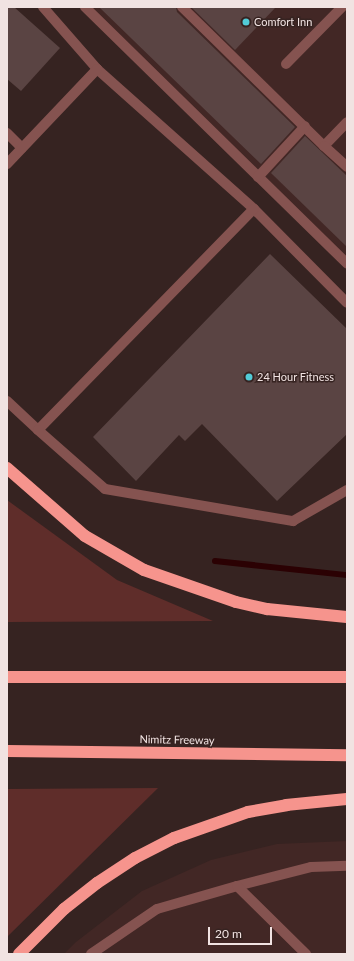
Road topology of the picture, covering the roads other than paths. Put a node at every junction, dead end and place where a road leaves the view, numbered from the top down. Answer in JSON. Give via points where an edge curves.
{"nodes":[{"id":1,"x":43,"y":7,"type":"edge"},
{"id":2,"x":85,"y":7,"type":"edge"},
{"id":3,"x":182,"y":7,"type":"edge"},
{"id":4,"x":342,"y":7,"type":"edge"},
{"id":5,"x":286,"y":64,"type":"dead end"},
{"id":6,"x":97,"y":69,"type":"junction"},
{"id":7,"x":347,"y":122,"type":"edge"},
{"id":8,"x":305,"y":126,"type":"junction"},
{"id":9,"x":7,"y":133,"type":"edge"},
{"id":10,"x":324,"y":146,"type":"junction"},
{"id":11,"x":22,"y":148,"type":"junction"},
{"id":12,"x":7,"y":164,"type":"edge"},
{"id":13,"x":347,"y":167,"type":"edge"},
{"id":14,"x":258,"y":177,"type":"junction"},
{"id":15,"x":254,"y":209,"type":"junction"},
{"id":16,"x":347,"y":264,"type":"edge"},
{"id":17,"x":347,"y":304,"type":"edge"},
{"id":18,"x":7,"y":401,"type":"edge"},
{"id":19,"x":38,"y":430,"type":"junction"},
{"id":20,"x":7,"y":468,"type":"edge"},
{"id":21,"x":347,"y":490,"type":"edge"},
{"id":22,"x":347,"y":617,"type":"edge"},
{"id":23,"x":7,"y":677,"type":"edge"},
{"id":24,"x":347,"y":677,"type":"edge"},
{"id":25,"x":7,"y":751,"type":"edge"},
{"id":26,"x":347,"y":754,"type":"edge"},
{"id":27,"x":347,"y":799,"type":"edge"},
{"id":28,"x":347,"y":866,"type":"edge"},
{"id":29,"x":237,"y":886,"type":"junction"},
{"id":30,"x":19,"y":954,"type":"edge"},
{"id":31,"x":91,"y":954,"type":"edge"},
{"id":32,"x":306,"y":954,"type":"edge"}],
"edges":[{"from":1,"to":6,"type":"lane"},
{"from":2,"to":14,"type":"lane"},
{"from":3,"to":8,"type":"lane"},
{"from":4,"to":5,"type":"lane"},
{"from":6,"to":11,"type":"lane"},
{"from":6,"to":15,"type":"lane"},
{"from":7,"to":10,"type":"lane"},
{"from":8,"to":10,"type":"lane"},
{"from":8,"to":14,"type":"lane"},
{"from":9,"to":11,"type":"lane"},
{"from":10,"to":13,"type":"lane"},
{"from":11,"to":12,"type":"lane"},
{"from":14,"to":16,"type":"lane"},
{"from":15,"to":17,"type":"lane"},
{"from":15,"to":19,"type":"lane"},
{"from":18,"to":19,"type":"lane"},
{"from":19,"to":21,"type":"lane","via":[[105,489],[293,521]]},
{"from":20,"to":22,"type":"highway","via":[[85,536],[144,570],[236,602]]},
{"from":23,"to":24,"type":"highway"},
{"from":25,"to":26,"type":"highway","name":"Nimitz Freeway"},
{"from":27,"to":30,"type":"highway","via":[[248,812],[174,838],[135,858],[96,883]]},
{"from":28,"to":29,"type":"lane","via":[[311,867]]},
{"from":29,"to":31,"type":"lane","via":[[157,909]]},
{"from":29,"to":32,"type":"lane"}]}
